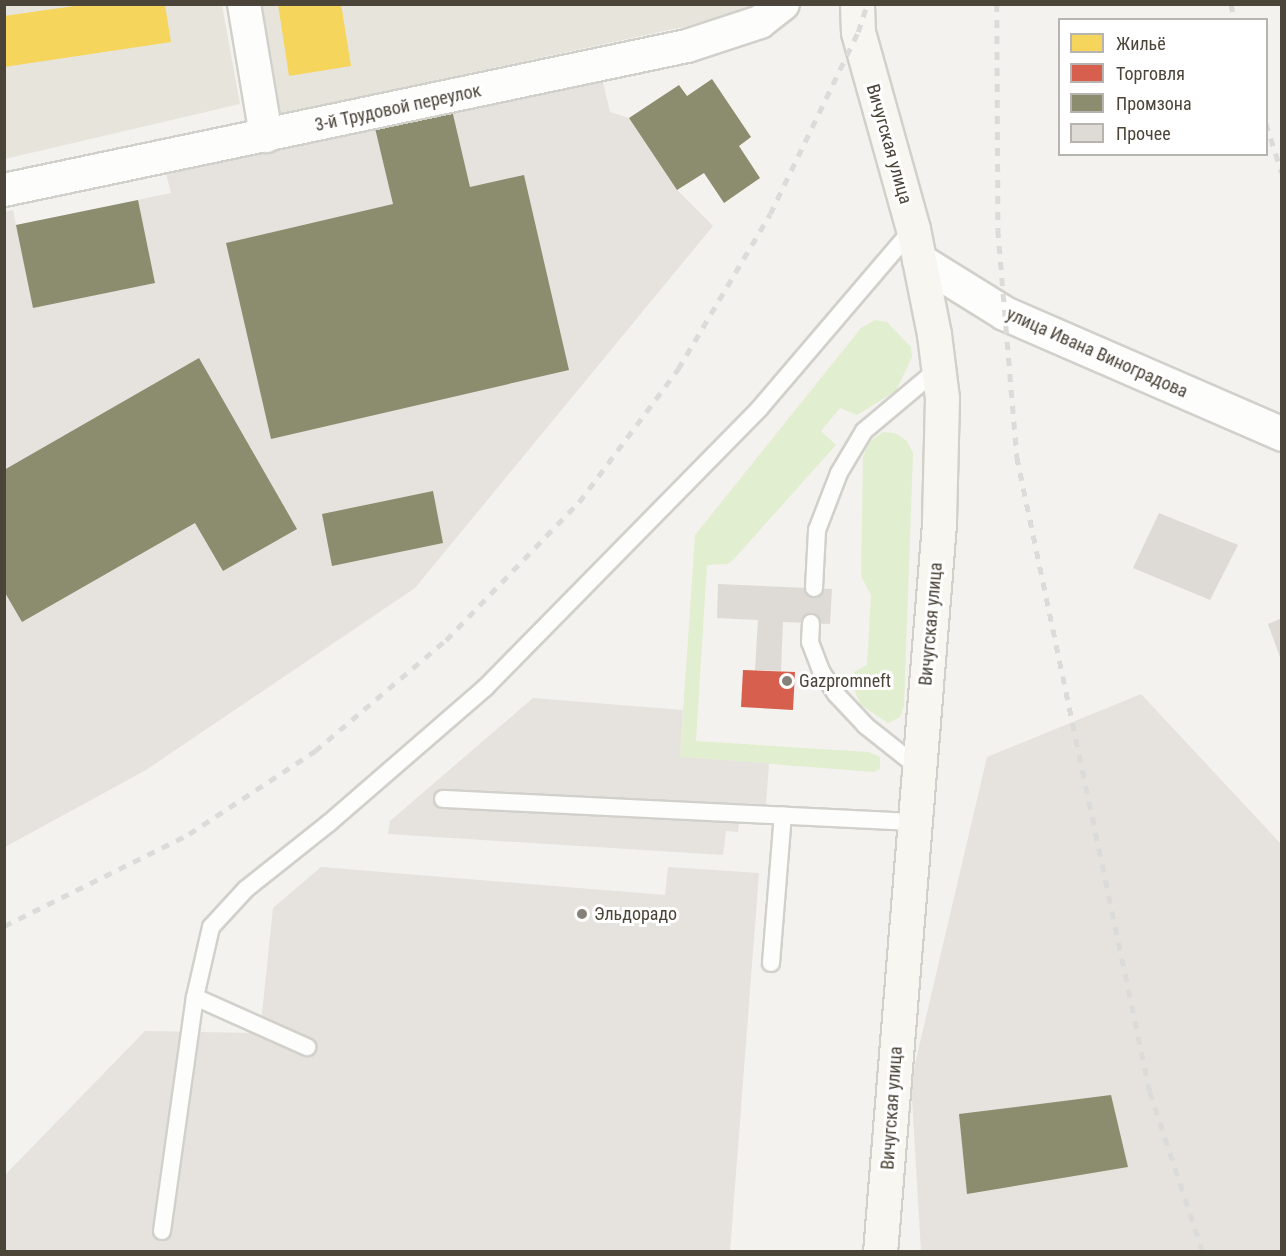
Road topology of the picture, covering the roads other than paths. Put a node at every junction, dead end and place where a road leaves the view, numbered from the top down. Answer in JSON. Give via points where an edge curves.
{"nodes":[{"id":1,"x":244,"y":4,"type":"edge"},
{"id":2,"x":783,"y":4,"type":"edge"},
{"id":3,"x":857,"y":4,"type":"edge"},
{"id":4,"x":266,"y":136,"type":"junction"},
{"id":5,"x":4,"y":190,"type":"edge"},
{"id":6,"x":916,"y":244,"type":"junction"},
{"id":7,"x":939,"y":368,"type":"junction"},
{"id":8,"x":1281,"y":434,"type":"edge"},
{"id":9,"x":814,"y":588,"type":"dead end"},
{"id":10,"x":811,"y":623,"type":"dead end"},
{"id":11,"x":919,"y":768,"type":"junction"},
{"id":12,"x":443,"y":799,"type":"dead end"},
{"id":13,"x":783,"y":815,"type":"junction"},
{"id":14,"x":915,"y":822,"type":"junction"},
{"id":15,"x":771,"y":963,"type":"dead end"},
{"id":16,"x":195,"y":997,"type":"junction"},
{"id":17,"x":307,"y":1047,"type":"dead end"},
{"id":18,"x":162,"y":1231,"type":"dead end"},
{"id":19,"x":880,"y":1251,"type":"edge"}],
"edges":[{"from":1,"to":4,"type":"street"},
{"from":2,"to":4,"type":"street","name":"3-й Трудовой переулок","via":[[760,22],[687,46]]},
{"from":3,"to":6,"type":"main road","name":"Вичугская улица","via":[[858,32]]},
{"from":4,"to":5,"type":"street","name":"3-й Трудовой переулок"},
{"from":6,"to":7,"type":"main road","name":"Вичугская улица"},
{"from":6,"to":8,"type":"street","name":"улица Ивана Виноградова","via":[[1004,313]]},
{"from":6,"to":16,"type":"lane","via":[[485,688],[329,824],[246,889],[211,927]]},
{"from":7,"to":9,"type":"lane","via":[[864,431],[839,473],[817,530]]},
{"from":7,"to":11,"type":"main road","name":"Вичугская улица","via":[[939,524]]},
{"from":10,"to":11,"type":"lane","via":[[810,642],[820,671],[837,694],[866,726]]},
{"from":11,"to":14,"type":"main road","name":"Вичугская улица"},
{"from":12,"to":13,"type":"lane"},
{"from":13,"to":14,"type":"lane"},
{"from":13,"to":15,"type":"lane"},
{"from":14,"to":19,"type":"main road","name":"Вичугская улица"},
{"from":16,"to":17,"type":"lane"},
{"from":16,"to":18,"type":"lane"}]}
